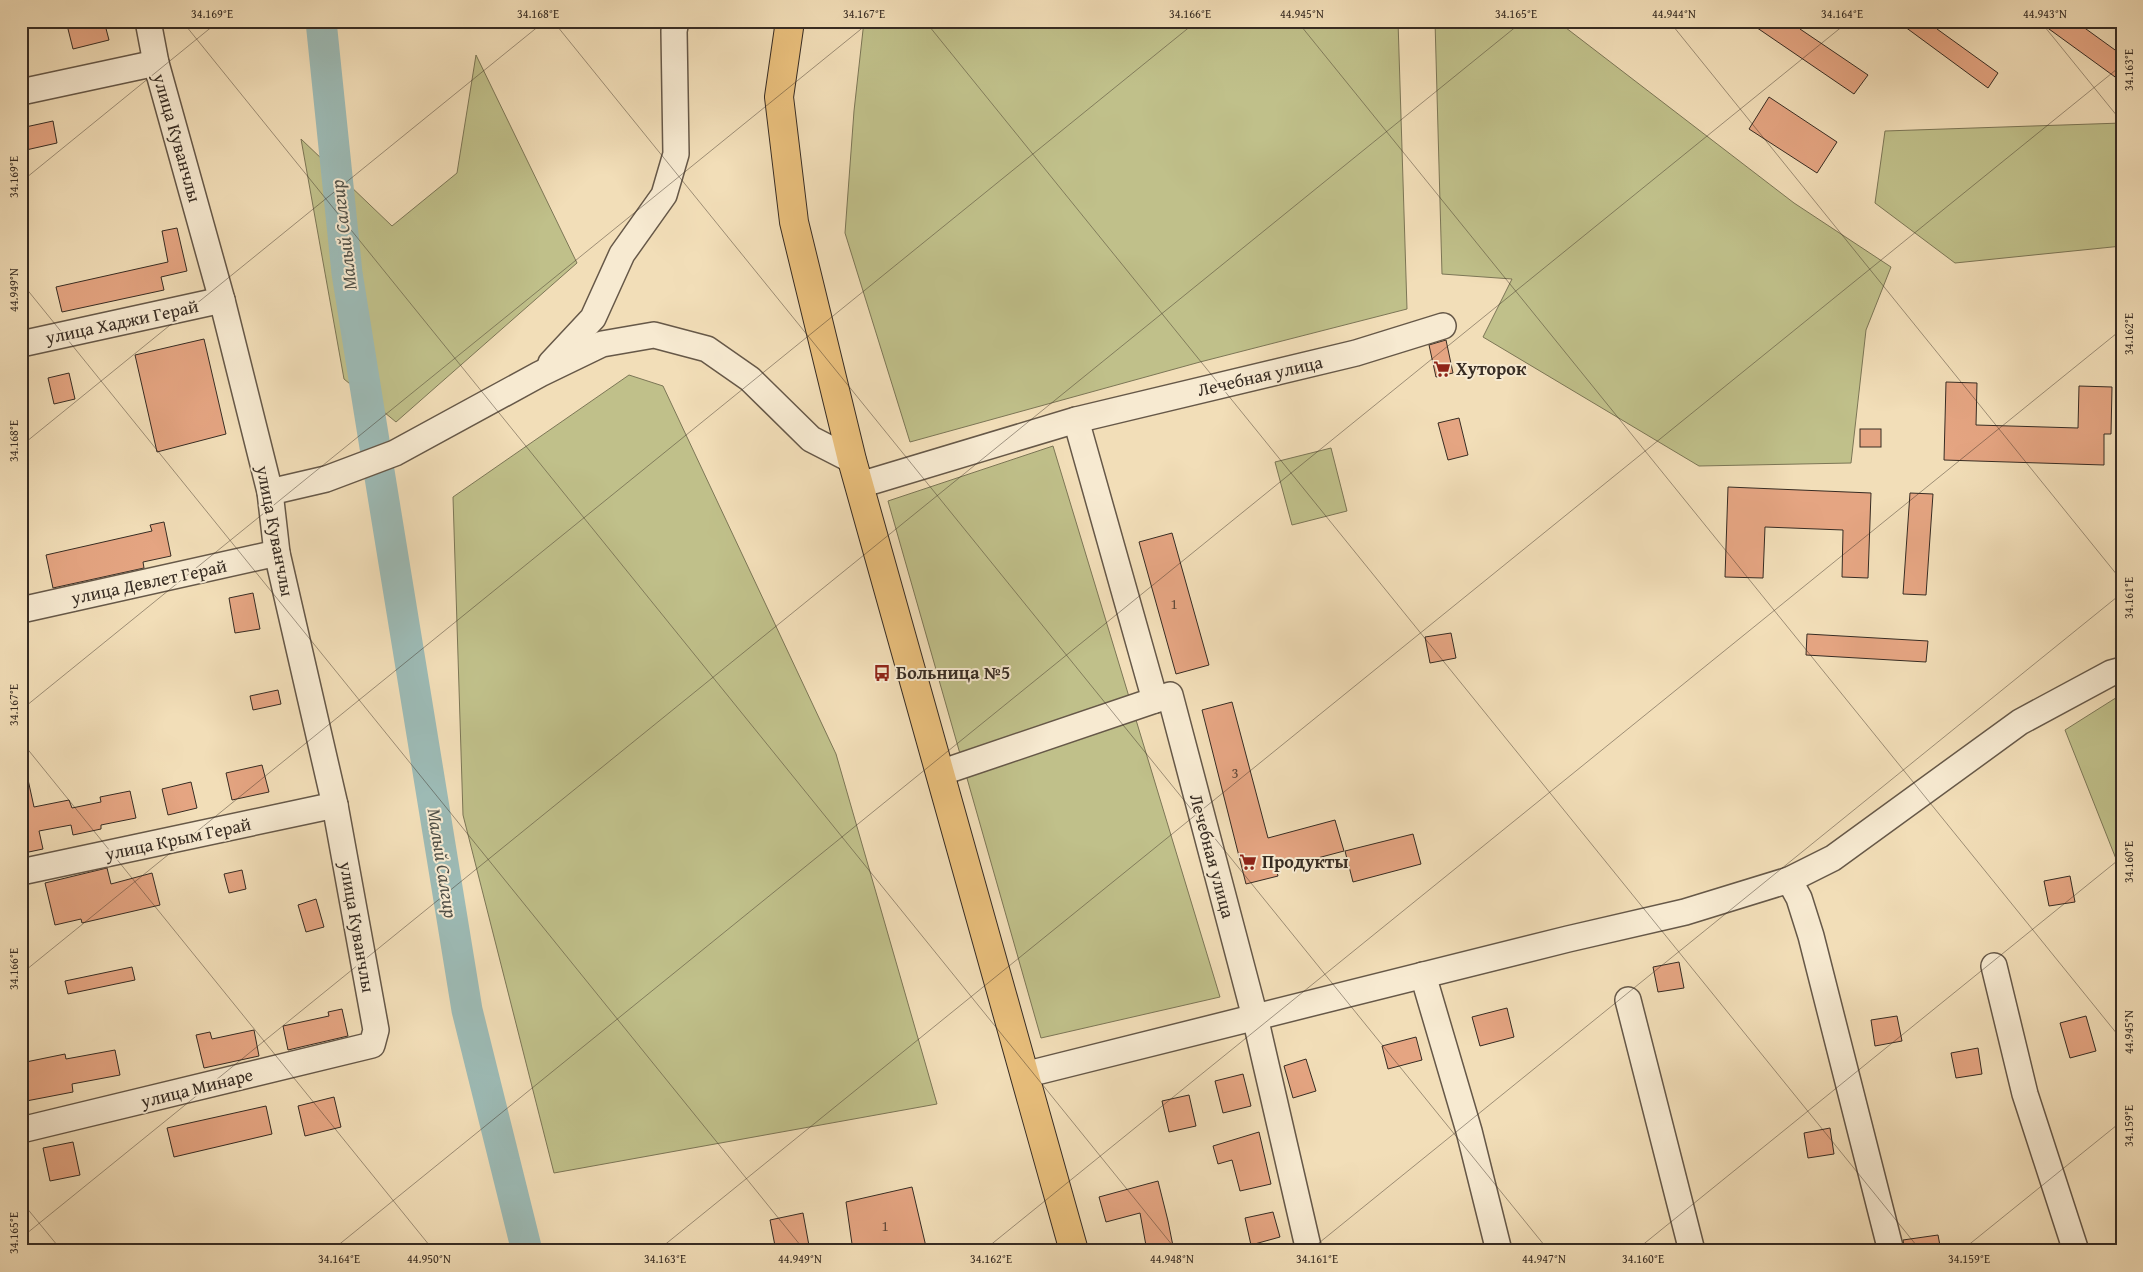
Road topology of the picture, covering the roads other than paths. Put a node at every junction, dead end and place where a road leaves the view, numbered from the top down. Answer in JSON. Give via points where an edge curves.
{"nodes":[{"id":1,"x":148,"y":21,"type":"edge"},
{"id":2,"x":676,"y":21,"type":"edge"},
{"id":3,"x":790,"y":21,"type":"edge"},
{"id":4,"x":156,"y":63,"type":"junction"},
{"id":5,"x":21,"y":92,"type":"edge"},
{"id":6,"x":222,"y":300,"type":"junction"},
{"id":7,"x":1443,"y":326,"type":"dead end"},
{"id":8,"x":21,"y":344,"type":"edge"},
{"id":9,"x":540,"y":374,"type":"junction"},
{"id":10,"x":1076,"y":420,"type":"junction"},
{"id":11,"x":856,"y":472,"type":"junction"},
{"id":12,"x":270,"y":492,"type":"junction"},
{"id":13,"x":277,"y":554,"type":"junction"},
{"id":14,"x":21,"y":610,"type":"edge"},
{"id":15,"x":2122,"y":670,"type":"edge"},
{"id":16,"x":1163,"y":698,"type":"junction"},
{"id":17,"x":940,"y":773,"type":"junction"},
{"id":18,"x":335,"y":805,"type":"junction"},
{"id":19,"x":21,"y":872,"type":"edge"},
{"id":20,"x":1789,"y":880,"type":"junction"},
{"id":21,"x":1994,"y":966,"type":"dead end"},
{"id":22,"x":1423,"y":975,"type":"junction"},
{"id":23,"x":1628,"y":1000,"type":"dead end"},
{"id":24,"x":1255,"y":1016,"type":"junction"},
{"id":25,"x":372,"y":1045,"type":"joint"},
{"id":26,"x":1024,"y":1075,"type":"junction"},
{"id":27,"x":21,"y":1130,"type":"edge"},
{"id":28,"x":1074,"y":1251,"type":"edge"},
{"id":29,"x":1309,"y":1251,"type":"edge"},
{"id":30,"x":1499,"y":1251,"type":"edge"},
{"id":31,"x":1692,"y":1251,"type":"edge"},
{"id":32,"x":1891,"y":1251,"type":"edge"},
{"id":33,"x":2076,"y":1251,"type":"edge"}],
"edges":[{"from":1,"to":4,"type":"street","name":"улица Куванчлы"},
{"from":2,"to":9,"type":"street","via":[[676,154],[664,195],[622,254],[593,318]]},
{"from":3,"to":11,"type":"main road","via":[[779,97],[794,222]]},
{"from":4,"to":5,"type":"street"},
{"from":4,"to":6,"type":"street","name":"улица Куванчлы"},
{"from":6,"to":8,"type":"street","name":"улица Хаджи Герай"},
{"from":6,"to":12,"type":"street","name":"улица Куванчлы"},
{"from":7,"to":10,"type":"street","name":"Лечебная улица","via":[[1356,354]]},
{"from":9,"to":11,"type":"street","via":[[602,344],[654,335],[707,349],[750,378],[811,439]]},
{"from":9,"to":12,"type":"street","via":[[395,453],[326,479]]},
{"from":10,"to":11,"type":"street","name":"Лечебная улица"},
{"from":10,"to":16,"type":"street","name":"Лечебная улица"},
{"from":11,"to":17,"type":"main road"},
{"from":12,"to":13,"type":"street","name":"улица Куванчлы"},
{"from":13,"to":14,"type":"street","name":"улица Девлет Герай"},
{"from":13,"to":18,"type":"street","name":"улица Куванчлы"},
{"from":15,"to":20,"type":"street","via":[[2020,722],[1833,858]]},
{"from":16,"to":17,"type":"street"},
{"from":16,"to":24,"type":"street","name":"Лечебная улица"},
{"from":17,"to":26,"type":"main road"},
{"from":18,"to":19,"type":"street","name":"улица Крым Герай"},
{"from":18,"to":25,"type":"street","name":"улица Куванчлы","via":[[376,1030]]},
{"from":20,"to":22,"type":"street","via":[[1685,912]]},
{"from":20,"to":32,"type":"street","via":[[1812,936]]},
{"from":21,"to":33,"type":"street","via":[[2025,1094]]},
{"from":22,"to":24,"type":"street"},
{"from":22,"to":30,"type":"street","via":[[1469,1131]]},
{"from":23,"to":31,"type":"street"},
{"from":24,"to":26,"type":"street"},
{"from":24,"to":29,"type":"street","name":"Лечебная улица"},
{"from":25,"to":27,"type":"street","name":"улица Минаре"},
{"from":26,"to":28,"type":"main road"}]}
